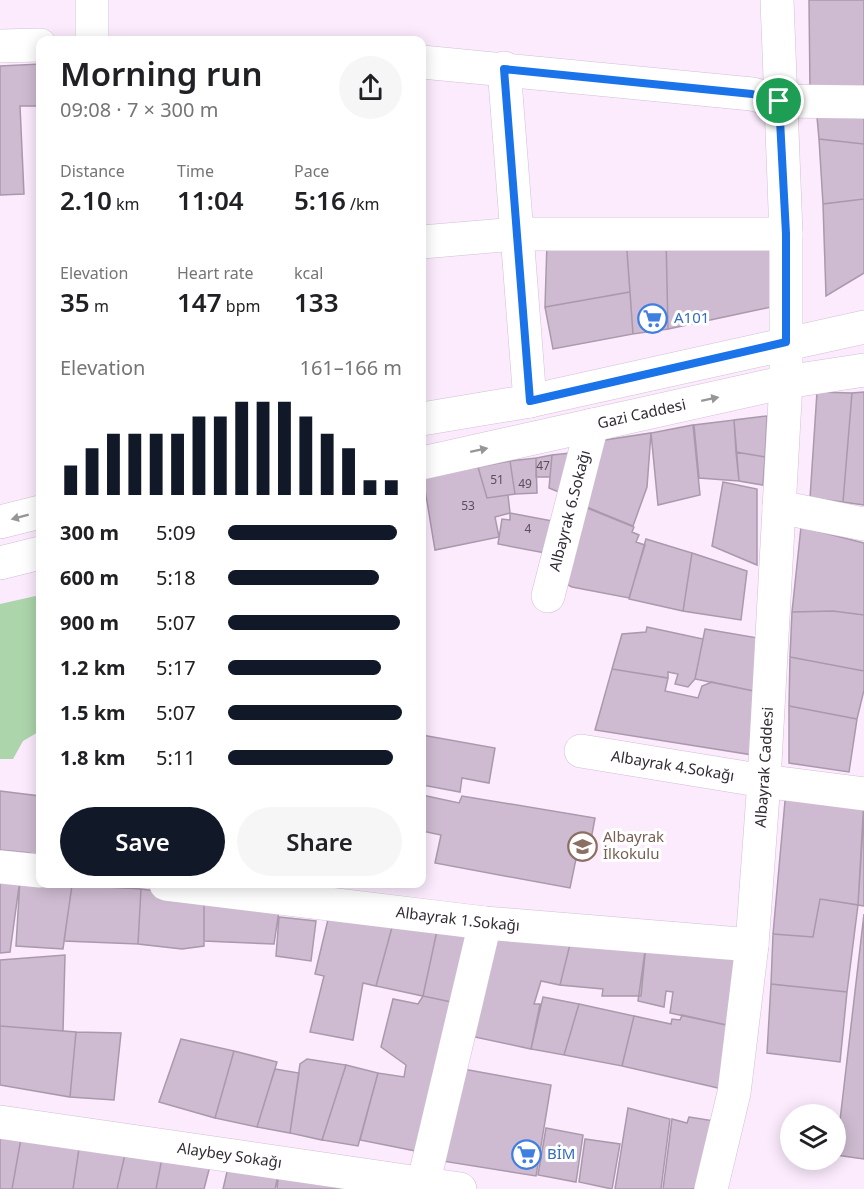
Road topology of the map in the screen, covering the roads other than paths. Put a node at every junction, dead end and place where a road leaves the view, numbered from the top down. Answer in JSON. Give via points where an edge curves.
{"nodes":[{"id":1,"x":73,"y":0,"type":"edge"},
{"id":2,"x":93,"y":0,"type":"edge"},
{"id":3,"x":777,"y":0,"type":"edge"},
{"id":4,"x":73,"y":36,"type":"edge"},
{"id":5,"x":92,"y":36,"type":"edge"},
{"id":6,"x":36,"y":45,"type":"edge"},
{"id":7,"x":0,"y":46,"type":"edge"},
{"id":8,"x":426,"y":62,"type":"edge"},
{"id":9,"x":504,"y":69,"type":"junction"},
{"id":10,"x":779,"y":101,"type":"junction"},
{"id":11,"x":864,"y":102,"type":"edge"},
{"id":12,"x":516,"y":234,"type":"junction"},
{"id":13,"x":786,"y":234,"type":"junction"},
{"id":14,"x":426,"y":242,"type":"edge"},
{"id":15,"x":864,"y":327,"type":"edge"},
{"id":16,"x":786,"y":342,"type":"junction"},
{"id":17,"x":864,"y":370,"type":"edge"},
{"id":18,"x":786,"y":382,"type":"junction"},
{"id":19,"x":530,"y":401,"type":"junction"},
{"id":20,"x":426,"y":418,"type":"edge"},
{"id":21,"x":592,"y":425,"type":"junction"},
{"id":22,"x":426,"y":462,"type":"edge"},
{"id":23,"x":779,"y":507,"type":"junction"},
{"id":24,"x":36,"y":513,"type":"edge"},
{"id":25,"x":0,"y":522,"type":"edge"},
{"id":26,"x":864,"y":524,"type":"edge"},
{"id":27,"x":36,"y":554,"type":"edge"},
{"id":28,"x":0,"y":563,"type":"edge"},
{"id":29,"x":548,"y":597,"type":"dead end"},
{"id":30,"x":581,"y":751,"type":"dead end"},
{"id":31,"x":764,"y":781,"type":"junction"},
{"id":32,"x":863,"y":791,"type":"edge"},
{"id":33,"x":0,"y":867,"type":"edge"},
{"id":34,"x":36,"y":871,"type":"edge"},
{"id":35,"x":236,"y":888,"type":"edge"},
{"id":36,"x":375,"y":896,"type":"edge"},
{"id":37,"x":485,"y":923,"type":"junction"},
{"id":38,"x":752,"y":945,"type":"junction"},
{"id":39,"x":0,"y":1122,"type":"edge"},
{"id":40,"x":423,"y":1185,"type":"junction"},
{"id":41,"x":460,"y":1189,"type":"edge"},
{"id":42,"x":711,"y":1189,"type":"edge"}],
"edges":[{"from":1,"to":4,"type":"street"},
{"from":2,"to":5,"type":"street"},
{"from":3,"to":10,"type":"street","name":"Albayrak Caddesi"},
{"from":6,"to":7,"type":"street"},
{"from":8,"to":9,"type":"street"},
{"from":9,"to":10,"type":"street","via":[[752,94]]},
{"from":9,"to":12,"type":"street"},
{"from":10,"to":11,"type":"street"},
{"from":10,"to":13,"type":"street","name":"Albayrak Caddesi"},
{"from":12,"to":13,"type":"street"},
{"from":12,"to":14,"type":"street"},
{"from":12,"to":19,"type":"street"},
{"from":13,"to":16,"type":"street","name":"Albayrak Caddesi"},
{"from":15,"to":16,"type":"street"},
{"from":16,"to":18,"type":"street","name":"Albayrak Caddesi"},
{"from":16,"to":19,"type":"street"},
{"from":17,"to":18,"type":"street","name":"Gazi Caddesi"},
{"from":21,"to":18,"type":"street","name":"Gazi Caddesi","one_way":true},
{"from":18,"to":23,"type":"street","name":"Albayrak Caddesi"},
{"from":19,"to":20,"type":"street"},
{"from":22,"to":21,"type":"street","name":"Gazi Caddesi","one_way":true},
{"from":21,"to":29,"type":"street","name":"Albayrak 6.Sokağı"},
{"from":23,"to":26,"type":"street"},
{"from":23,"to":31,"type":"street","name":"Albayrak Caddesi"},
{"from":24,"to":25,"type":"street","one_way":true},
{"from":27,"to":28,"type":"street"},
{"from":30,"to":31,"type":"street","name":"Albayrak 4.Sokağı"},
{"from":31,"to":32,"type":"street","name":"Albayrak 4.Sokağı"},
{"from":31,"to":38,"type":"street","name":"Albayrak Caddesi"},
{"from":33,"to":34,"type":"street"},
{"from":35,"to":36,"type":"street","name":"Albayrak 1.Sokağı"},
{"from":36,"to":37,"type":"street","name":"Albayrak 1.Sokağı"},
{"from":37,"to":38,"type":"street","name":"Albayrak 1.Sokağı"},
{"from":37,"to":40,"type":"street"},
{"from":38,"to":42,"type":"street","name":"Albayrak Caddesi","via":[[734,1093]]},
{"from":39,"to":40,"type":"street","name":"Alaybey Sokağı"},
{"from":40,"to":41,"type":"street","name":"Alaybey Sokağı"}]}
